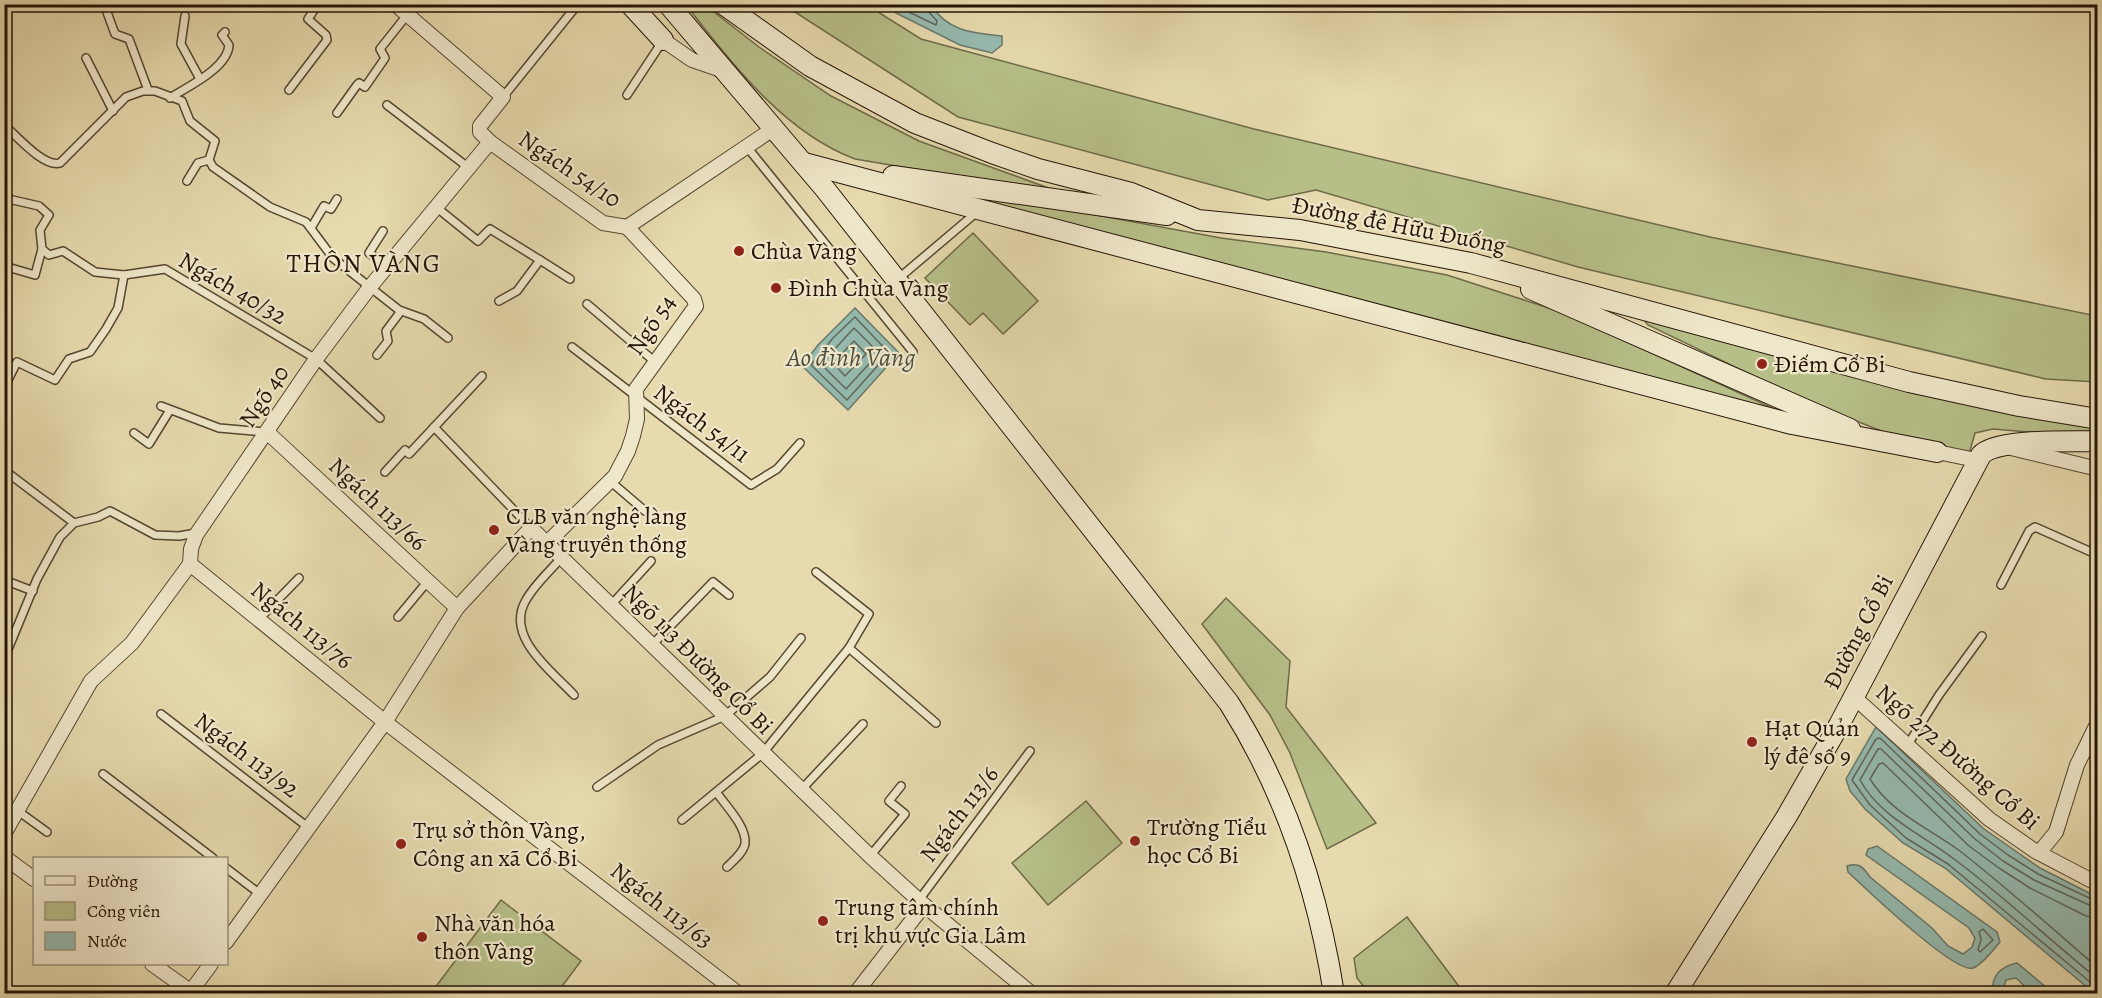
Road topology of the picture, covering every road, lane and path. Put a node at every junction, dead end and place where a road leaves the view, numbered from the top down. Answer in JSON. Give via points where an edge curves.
{"nodes":[{"id":1,"x":104,"y":4,"type":"edge"},
{"id":2,"x":318,"y":4,"type":"edge"},
{"id":3,"x":395,"y":4,"type":"edge"},
{"id":4,"x":578,"y":4,"type":"edge"},
{"id":5,"x":630,"y":4,"type":"edge"},
{"id":6,"x":668,"y":4,"type":"edge"},
{"id":7,"x":723,"y":4,"type":"edge"},
{"id":8,"x":407,"y":15,"type":"junction"},
{"id":9,"x":185,"y":16,"type":"dead end"},
{"id":10,"x":225,"y":32,"type":"dead end"},
{"id":11,"x":663,"y":40,"type":"junction"},
{"id":12,"x":86,"y":58,"type":"dead end"},
{"id":13,"x":721,"y":70,"type":"junction"},
{"id":14,"x":200,"y":79,"type":"junction"},
{"id":15,"x":148,"y":90,"type":"junction"},
{"id":16,"x":289,"y":90,"type":"dead end"},
{"id":17,"x":627,"y":95,"type":"dead end"},
{"id":18,"x":503,"y":97,"type":"junction"},
{"id":19,"x":170,"y":98,"type":"junction"},
{"id":20,"x":387,"y":105,"type":"dead end"},
{"id":21,"x":113,"y":111,"type":"junction"},
{"id":22,"x":337,"y":113,"type":"dead end"},
{"id":23,"x":4,"y":125,"type":"edge"},
{"id":24,"x":773,"y":129,"type":"junction"},
{"id":25,"x":490,"y":142,"type":"junction"},
{"id":26,"x":747,"y":147,"type":"junction"},
{"id":27,"x":209,"y":160,"type":"junction"},
{"id":28,"x":804,"y":164,"type":"junction"},
{"id":29,"x":469,"y":168,"type":"junction"},
{"id":30,"x":187,"y":181,"type":"dead end"},
{"id":31,"x":4,"y":198,"type":"edge"},
{"id":32,"x":337,"y":199,"type":"dead end"},
{"id":33,"x":436,"y":207,"type":"junction"},
{"id":34,"x":980,"y":210,"type":"junction"},
{"id":35,"x":1198,"y":220,"type":"junction"},
{"id":36,"x":627,"y":227,"type":"junction"},
{"id":37,"x":311,"y":228,"type":"junction"},
{"id":38,"x":383,"y":231,"type":"dead end"},
{"id":39,"x":42,"y":249,"type":"junction"},
{"id":40,"x":540,"y":261,"type":"junction"},
{"id":41,"x":1471,"y":263,"type":"junction"},
{"id":42,"x":4,"y":266,"type":"edge"},
{"id":43,"x":388,"y":266,"type":"junction"},
{"id":44,"x":124,"y":275,"type":"junction"},
{"id":45,"x":570,"y":279,"type":"dead end"},
{"id":46,"x":897,"y":280,"type":"junction"},
{"id":47,"x":370,"y":287,"type":"junction"},
{"id":48,"x":499,"y":301,"type":"dead end"},
{"id":49,"x":587,"y":304,"type":"dead end"},
{"id":50,"x":401,"y":311,"type":"junction"},
{"id":51,"x":448,"y":339,"type":"dead end"},
{"id":52,"x":572,"y":347,"type":"dead end"},
{"id":53,"x":913,"y":352,"type":"dead end"},
{"id":54,"x":377,"y":355,"type":"dead end"},
{"id":55,"x":316,"y":359,"type":"junction"},
{"id":56,"x":654,"y":361,"type":"junction"},
{"id":57,"x":482,"y":376,"type":"dead end"},
{"id":58,"x":4,"y":388,"type":"edge"},
{"id":59,"x":635,"y":397,"type":"junction"},
{"id":60,"x":161,"y":406,"type":"dead end"},
{"id":61,"x":170,"y":410,"type":"junction"},
{"id":62,"x":380,"y":418,"type":"dead end"},
{"id":63,"x":2097,"y":419,"type":"edge"},
{"id":64,"x":434,"y":427,"type":"junction"},
{"id":65,"x":267,"y":432,"type":"junction"},
{"id":66,"x":134,"y":433,"type":"dead end"},
{"id":67,"x":2097,"y":441,"type":"edge"},
{"id":68,"x":800,"y":443,"type":"dead end"},
{"id":69,"x":1885,"y":443,"type":"junction"},
{"id":70,"x":1998,"y":445,"type":"junction"},
{"id":71,"x":1937,"y":452,"type":"joint"},
{"id":72,"x":1976,"y":460,"type":"junction"},
{"id":73,"x":2097,"y":469,"type":"edge"},
{"id":74,"x":4,"y":470,"type":"edge"},
{"id":75,"x":385,"y":472,"type":"dead end"},
{"id":76,"x":610,"y":481,"type":"junction"},
{"id":77,"x":645,"y":511,"type":"dead end"},
{"id":78,"x":74,"y":522,"type":"junction"},
{"id":79,"x":531,"y":528,"type":"junction"},
{"id":80,"x":198,"y":532,"type":"junction"},
{"id":81,"x":547,"y":543,"type":"junction"},
{"id":82,"x":2097,"y":555,"type":"edge"},
{"id":83,"x":562,"y":557,"type":"junction"},
{"id":84,"x":651,"y":561,"type":"dead end"},
{"id":85,"x":190,"y":564,"type":"junction"},
{"id":86,"x":816,"y":572,"type":"dead end"},
{"id":87,"x":299,"y":578,"type":"dead end"},
{"id":88,"x":4,"y":580,"type":"edge"},
{"id":89,"x":428,"y":581,"type":"junction"},
{"id":90,"x":2001,"y":585,"type":"dead end"},
{"id":91,"x":33,"y":591,"type":"junction"},
{"id":92,"x":729,"y":595,"type":"dead end"},
{"id":93,"x":612,"y":604,"type":"junction"},
{"id":94,"x":458,"y":608,"type":"junction"},
{"id":95,"x":398,"y":616,"type":"dead end"},
{"id":96,"x":259,"y":619,"type":"junction"},
{"id":97,"x":1982,"y":636,"type":"dead end"},
{"id":98,"x":801,"y":638,"type":"dead end"},
{"id":99,"x":653,"y":644,"type":"junction"},
{"id":100,"x":849,"y":648,"type":"junction"},
{"id":101,"x":5,"y":657,"type":"edge"},
{"id":102,"x":574,"y":696,"type":"dead end"},
{"id":103,"x":1854,"y":697,"type":"junction"},
{"id":104,"x":160,"y":714,"type":"dead end"},
{"id":105,"x":725,"y":716,"type":"junction"},
{"id":106,"x":385,"y":722,"type":"junction"},
{"id":107,"x":2097,"y":722,"type":"edge"},
{"id":108,"x":936,"y":723,"type":"dead end"},
{"id":109,"x":863,"y":724,"type":"dead end"},
{"id":110,"x":1907,"y":746,"type":"junction"},
{"id":111,"x":1030,"y":751,"type":"dead end"},
{"id":112,"x":762,"y":753,"type":"junction"},
{"id":113,"x":103,"y":774,"type":"dead end"},
{"id":114,"x":901,"y":786,"type":"dead end"},
{"id":115,"x":597,"y":787,"type":"dead end"},
{"id":116,"x":801,"y":790,"type":"junction"},
{"id":117,"x":717,"y":793,"type":"junction"},
{"id":118,"x":18,"y":811,"type":"junction"},
{"id":119,"x":682,"y":820,"type":"dead end"},
{"id":120,"x":309,"y":828,"type":"junction"},
{"id":121,"x":47,"y":832,"type":"dead end"},
{"id":122,"x":4,"y":834,"type":"edge"},
{"id":123,"x":2038,"y":853,"type":"junction"},
{"id":124,"x":870,"y":856,"type":"junction"},
{"id":125,"x":4,"y":857,"type":"edge"},
{"id":126,"x":212,"y":857,"type":"edge"},
{"id":127,"x":727,"y":867,"type":"dead end"},
{"id":128,"x":228,"y":870,"type":"edge"},
{"id":129,"x":33,"y":878,"type":"edge"},
{"id":130,"x":2097,"y":884,"type":"edge"},
{"id":131,"x":261,"y":895,"type":"junction"},
{"id":132,"x":921,"y":903,"type":"junction"},
{"id":133,"x":228,"y":939,"type":"edge"},
{"id":134,"x":155,"y":965,"type":"edge"},
{"id":135,"x":210,"y":965,"type":"edge"},
{"id":136,"x":190,"y":992,"type":"edge"},
{"id":137,"x":739,"y":993,"type":"edge"},
{"id":138,"x":855,"y":993,"type":"edge"},
{"id":139,"x":1032,"y":993,"type":"edge"},
{"id":140,"x":1334,"y":993,"type":"edge"},
{"id":141,"x":1674,"y":993,"type":"edge"}],
"edges":[{"from":1,"to":15,"type":"lane","via":[[115,34],[129,39]]},
{"from":2,"to":16,"type":"lane","via":[[308,20],[327,40]]},
{"from":3,"to":8,"type":"street"},
{"from":4,"to":18,"type":"lane"},
{"from":5,"to":11,"type":"main road"},
{"from":6,"to":13,"type":"main road"},
{"from":7,"to":35,"type":"main road","name":"Đường đê Hữu Đuống","via":[[810,66],[915,123],[1001,156],[1131,193]]},
{"from":8,"to":18,"type":"street"},
{"from":8,"to":22,"type":"lane","via":[[380,49],[383,62],[365,87],[357,85]]},
{"from":9,"to":14,"type":"lane","via":[[181,44]]},
{"from":10,"to":14,"type":"lane","via":[[222,35],[229,43],[228,53]]},
{"from":11,"to":13,"type":"street","via":[[692,60]]},
{"from":11,"to":17,"type":"lane"},
{"from":12,"to":21,"type":"lane"},
{"from":13,"to":24,"type":"main road"},
{"from":14,"to":19,"type":"lane"},
{"from":15,"to":19,"type":"lane"},
{"from":15,"to":21,"type":"lane","via":[[132,94]]},
{"from":18,"to":25,"type":"street","via":[[480,126],[480,132]]},
{"from":19,"to":27,"type":"lane","via":[[182,102],[190,121],[215,141]]},
{"from":20,"to":29,"type":"lane"},
{"from":21,"to":23,"type":"lane","via":[[54,165],[44,161]]},
{"from":24,"to":26,"type":"street"},
{"from":24,"to":28,"type":"main road"},
{"from":25,"to":29,"type":"street","name":"Ngõ 40"},
{"from":25,"to":36,"type":"street","name":"Ngách 54/10","via":[[603,223]]},
{"from":26,"to":36,"type":"street"},
{"from":26,"to":53,"type":"lane"},
{"from":27,"to":30,"type":"lane","via":[[198,163]]},
{"from":27,"to":37,"type":"lane","via":[[213,167],[270,207],[299,218]]},
{"from":28,"to":34,"type":"main road"},
{"from":28,"to":35,"type":"main road"},
{"from":28,"to":46,"type":"main road"},
{"from":29,"to":33,"type":"street","name":"Ngõ 40"},
{"from":31,"to":39,"type":"lane","via":[[39,206],[49,215],[40,230]]},
{"from":32,"to":37,"type":"lane","via":[[331,209],[324,206]]},
{"from":33,"to":40,"type":"lane","via":[[478,242],[490,229]]},
{"from":33,"to":43,"type":"street","name":"Ngõ 40"},
{"from":34,"to":46,"type":"lane"},
{"from":34,"to":69,"type":"main road","via":[[1792,424]]},
{"from":35,"to":41,"type":"main road","name":"Đường đê Hữu Đuống","via":[[1300,230]]},
{"from":36,"to":56,"type":"street","name":"Ngõ 54","via":[[696,302],[695,309]]},
{"from":37,"to":47,"type":"lane","via":[[333,258]]},
{"from":38,"to":43,"type":"lane","via":[[369,253]]},
{"from":39,"to":42,"type":"lane","via":[[35,275]]},
{"from":39,"to":44,"type":"lane","name":"Ngách 40/32","via":[[49,255],[63,251],[95,272]]},
{"from":40,"to":45,"type":"lane"},
{"from":40,"to":48,"type":"lane","via":[[517,291]]},
{"from":41,"to":63,"type":"main road","name":"Đường đê Hữu Đuống","via":[[1909,382]]},
{"from":41,"to":69,"type":"main road"},
{"from":43,"to":47,"type":"street","name":"Ngõ 40"},
{"from":44,"to":55,"type":"lane","name":"Ngách 40/32","via":[[165,269]]},
{"from":44,"to":58,"type":"lane","via":[[118,308],[90,352],[69,359],[55,380],[17,362]]},
{"from":46,"to":140,"type":"main road","via":[[1229,704],[1252,739],[1299,847],[1322,930]]},
{"from":47,"to":50,"type":"lane"},
{"from":47,"to":55,"type":"street","name":"Ngõ 40"},
{"from":49,"to":56,"type":"lane"},
{"from":50,"to":51,"type":"lane","via":[[424,320]]},
{"from":50,"to":54,"type":"lane","via":[[386,331],[388,341]]},
{"from":52,"to":59,"type":"lane"},
{"from":55,"to":62,"type":"lane","name":"Ngách 40/32"},
{"from":55,"to":65,"type":"street","name":"Ngõ 40"},
{"from":56,"to":59,"type":"street","name":"Ngõ 54"},
{"from":57,"to":64,"type":"lane"},
{"from":59,"to":68,"type":"lane","name":"Ngách 54/11","via":[[751,485],[777,469]]},
{"from":59,"to":76,"type":"street","name":"Ngõ 54","via":[[637,419],[633,436]]},
{"from":60,"to":61,"type":"lane"},
{"from":61,"to":65,"type":"lane","via":[[219,428]]},
{"from":61,"to":66,"type":"lane","via":[[149,444]]},
{"from":64,"to":75,"type":"lane"},
{"from":64,"to":79,"type":"lane"},
{"from":65,"to":80,"type":"street","name":"Ngõ 40"},
{"from":65,"to":89,"type":"street","name":"Ngách 113/66"},
{"from":67,"to":70,"type":"main road"},
{"from":69,"to":71,"type":"main road"},
{"from":70,"to":72,"type":"main road","name":"Đường Cổ Bi"},
{"from":70,"to":73,"type":"street"},
{"from":71,"to":72,"type":"street"},
{"from":72,"to":103,"type":"main road","name":"Đường Cổ Bi"},
{"from":74,"to":78,"type":"lane"},
{"from":76,"to":77,"type":"lane"},
{"from":76,"to":81,"type":"street","name":"Ngõ 54"},
{"from":78,"to":80,"type":"lane","via":[[110,511],[154,535]]},
{"from":78,"to":91,"type":"lane","via":[[48,554]]},
{"from":79,"to":81,"type":"street","name":"Ngõ 113 Đường Cổ Bi"},
{"from":79,"to":94,"type":"street"},
{"from":80,"to":85,"type":"street","name":"Ngõ 40"},
{"from":81,"to":83,"type":"street","name":"Ngõ 113 Đường Cổ Bi"},
{"from":82,"to":90,"type":"lane","via":[[2035,527],[2029,531]]},
{"from":83,"to":93,"type":"street","name":"Ngõ 113 Đường Cổ Bi"},
{"from":83,"to":102,"type":"lane","via":[[526,599],[522,623],[526,644]]},
{"from":84,"to":93,"type":"lane"},
{"from":85,"to":96,"type":"street","name":"Ngách 113/76"},
{"from":85,"to":118,"type":"street","name":"Ngõ 40","via":[[132,643],[91,681]]},
{"from":86,"to":100,"type":"lane","via":[[869,614]]},
{"from":87,"to":96,"type":"lane"},
{"from":88,"to":91,"type":"lane"},
{"from":89,"to":94,"type":"street","name":"Ngách 113/66"},
{"from":89,"to":95,"type":"lane"},
{"from":91,"to":101,"type":"lane"},
{"from":92,"to":99,"type":"lane","via":[[713,582]]},
{"from":93,"to":99,"type":"street","name":"Ngõ 113 Đường Cổ Bi"},
{"from":94,"to":106,"type":"street"},
{"from":96,"to":106,"type":"street","name":"Ngách 113/76"},
{"from":97,"to":110,"type":"lane"},
{"from":98,"to":105,"type":"lane","via":[[770,677]]},
{"from":99,"to":105,"type":"street","name":"Ngõ 113 Đường Cổ Bi"},
{"from":100,"to":108,"type":"lane"},
{"from":100,"to":112,"type":"lane"},
{"from":103,"to":110,"type":"street","name":"Ngõ 272 Đường Cổ Bi"},
{"from":103,"to":141,"type":"main road","name":"Đường Cổ Bi","via":[[1787,816]]},
{"from":104,"to":120,"type":"lane","name":"Ngách 113/92"},
{"from":105,"to":112,"type":"street","name":"Ngõ 113 Đường Cổ Bi"},
{"from":105,"to":115,"type":"lane","via":[[658,745]]},
{"from":106,"to":120,"type":"street"},
{"from":106,"to":137,"type":"street","name":"Ngách 113/63"},
{"from":107,"to":123,"type":"street","via":[[2076,765],[2056,832]]},
{"from":109,"to":116,"type":"lane"},
{"from":110,"to":123,"type":"street","name":"Ngõ 272 Đường Cổ Bi","via":[[1989,819]]},
{"from":111,"to":132,"type":"lane","name":"Ngách 113/6"},
{"from":112,"to":116,"type":"street","name":"Ngõ 113 Đường Cổ Bi"},
{"from":112,"to":117,"type":"lane"},
{"from":113,"to":126,"type":"lane"},
{"from":114,"to":124,"type":"lane","via":[[889,801],[905,814]]},
{"from":116,"to":124,"type":"street","name":"Ngõ 113 Đường Cổ Bi"},
{"from":117,"to":119,"type":"lane"},
{"from":117,"to":127,"type":"lane","via":[[741,827],[745,843]]},
{"from":118,"to":121,"type":"lane"},
{"from":118,"to":122,"type":"street","name":"Ngõ 40"},
{"from":120,"to":131,"type":"street"},
{"from":123,"to":130,"type":"street","name":"Ngõ 272 Đường Cổ Bi"},
{"from":124,"to":132,"type":"street","name":"Ngõ 113 Đường Cổ Bi"},
{"from":125,"to":129,"type":"street"},
{"from":128,"to":131,"type":"lane"},
{"from":131,"to":133,"type":"street"},
{"from":132,"to":138,"type":"street"},
{"from":132,"to":139,"type":"street","name":"Ngõ 113 Đường Cổ Bi"},
{"from":134,"to":136,"type":"street"},
{"from":135,"to":136,"type":"street"}]}
